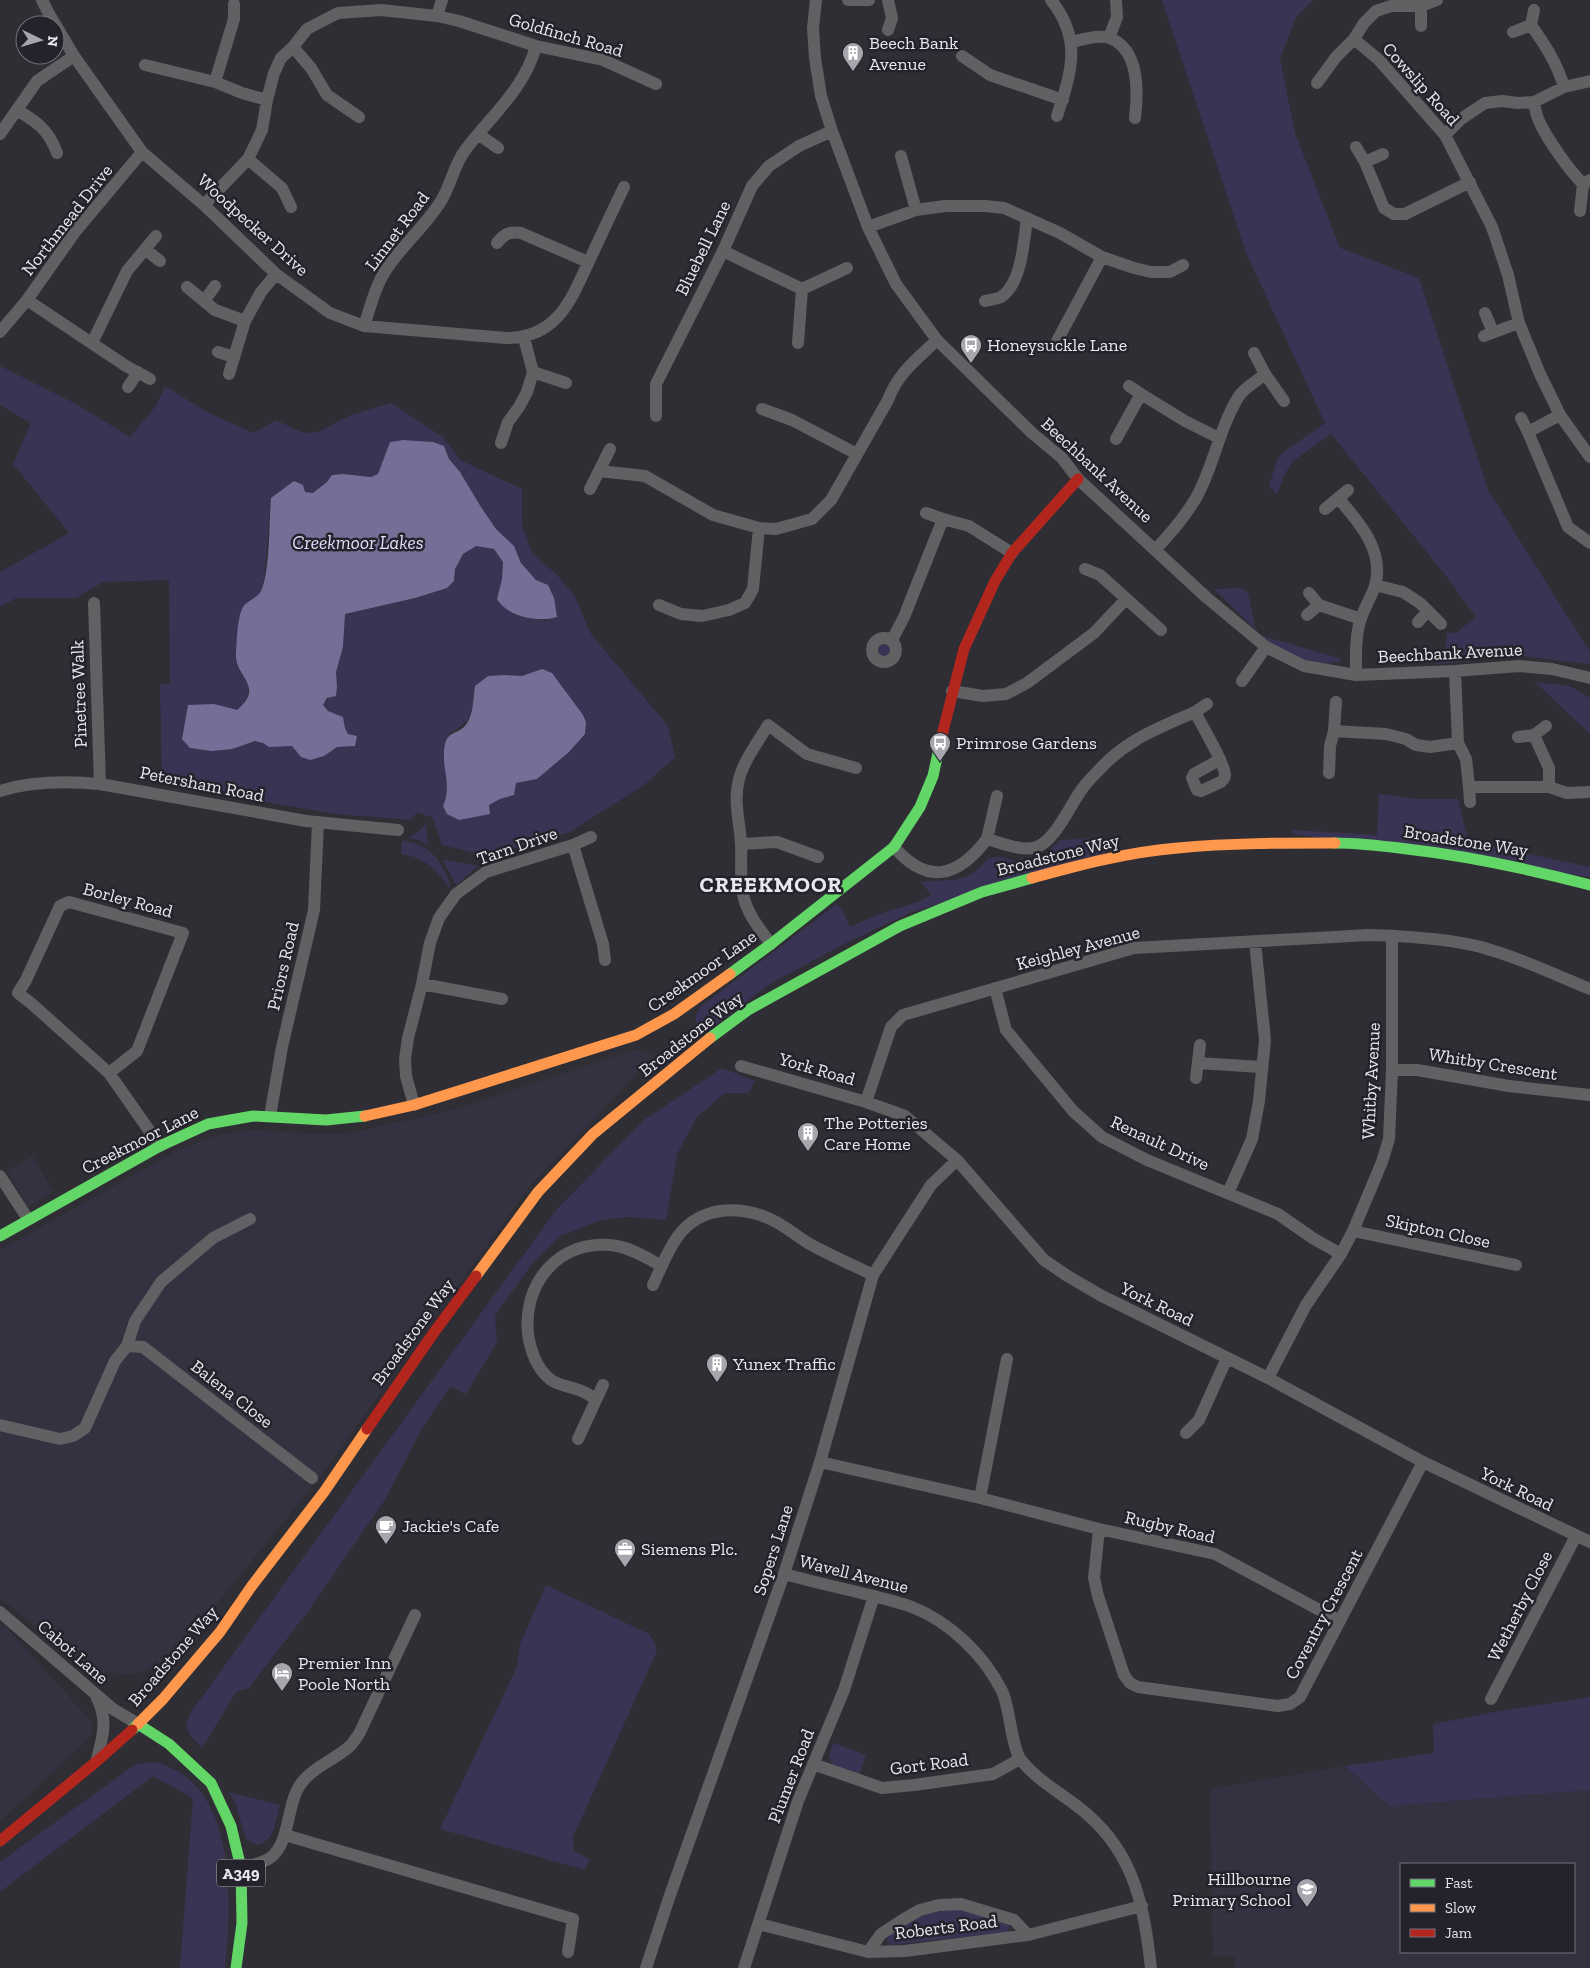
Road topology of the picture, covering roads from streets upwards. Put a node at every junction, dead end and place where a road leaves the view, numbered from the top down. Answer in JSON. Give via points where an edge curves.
{"nodes":[{"id":1,"x":42,"y":0,"type":"edge"},
{"id":2,"x":442,"y":0,"type":"edge"},
{"id":3,"x":816,"y":0,"type":"edge"},
{"id":4,"x":848,"y":0,"type":"edge"},
{"id":5,"x":869,"y":0,"type":"edge"},
{"id":6,"x":888,"y":0,"type":"edge"},
{"id":7,"x":1051,"y":0,"type":"edge"},
{"id":8,"x":1116,"y":0,"type":"edge"},
{"id":9,"x":1436,"y":0,"type":"edge"},
{"id":10,"x":234,"y":4,"type":"dead end"},
{"id":11,"x":337,"y":6,"type":"edge"},
{"id":12,"x":1421,"y":6,"type":"junction"},
{"id":13,"x":1534,"y":10,"type":"dead end"},
{"id":14,"x":437,"y":16,"type":"junction"},
{"id":15,"x":1531,"y":25,"type":"junction"},
{"id":16,"x":1421,"y":26,"type":"dead end"},
{"id":17,"x":888,"y":30,"type":"dead end"},
{"id":18,"x":1513,"y":32,"type":"dead end"},
{"id":19,"x":1109,"y":38,"type":"junction"},
{"id":20,"x":1354,"y":39,"type":"junction"},
{"id":21,"x":1071,"y":42,"type":"junction"},
{"id":22,"x":536,"y":46,"type":"junction"},
{"id":23,"x":293,"y":47,"type":"junction"},
{"id":24,"x":74,"y":56,"type":"junction"},
{"id":25,"x":962,"y":56,"type":"dead end"},
{"id":26,"x":145,"y":65,"type":"dead end"},
{"id":27,"x":1590,"y":81,"type":"edge"},
{"id":28,"x":215,"y":82,"type":"junction"},
{"id":29,"x":656,"y":84,"type":"dead end"},
{"id":30,"x":1317,"y":84,"type":"dead end"},
{"id":31,"x":1564,"y":87,"type":"junction"},
{"id":32,"x":267,"y":100,"type":"junction"},
{"id":33,"x":1063,"y":100,"type":"junction"},
{"id":34,"x":1534,"y":102,"type":"junction"},
{"id":35,"x":17,"y":110,"type":"junction"},
{"id":36,"x":1057,"y":116,"type":"dead end"},
{"id":37,"x":359,"y":117,"type":"dead end"},
{"id":38,"x":1136,"y":118,"type":"dead end"},
{"id":39,"x":832,"y":131,"type":"junction"},
{"id":40,"x":0,"y":134,"type":"edge"},
{"id":41,"x":478,"y":134,"type":"junction"},
{"id":42,"x":1445,"y":135,"type":"junction"},
{"id":43,"x":1356,"y":147,"type":"dead end"},
{"id":44,"x":498,"y":148,"type":"dead end"},
{"id":45,"x":142,"y":152,"type":"junction"},
{"id":46,"x":57,"y":153,"type":"dead end"},
{"id":47,"x":1383,"y":154,"type":"dead end"},
{"id":48,"x":901,"y":156,"type":"dead end"},
{"id":49,"x":248,"y":159,"type":"junction"},
{"id":50,"x":1365,"y":162,"type":"junction"},
{"id":51,"x":1470,"y":182,"type":"junction"},
{"id":52,"x":1586,"y":182,"type":"edge"},
{"id":53,"x":624,"y":187,"type":"dead end"},
{"id":54,"x":204,"y":204,"type":"junction"},
{"id":55,"x":291,"y":207,"type":"dead end"},
{"id":56,"x":916,"y":210,"type":"junction"},
{"id":57,"x":1580,"y":211,"type":"dead end"},
{"id":58,"x":1027,"y":218,"type":"junction"},
{"id":59,"x":868,"y":227,"type":"junction"},
{"id":60,"x":156,"y":236,"type":"dead end"},
{"id":61,"x":498,"y":242,"type":"dead end"},
{"id":62,"x":146,"y":250,"type":"junction"},
{"id":63,"x":723,"y":251,"type":"junction"},
{"id":64,"x":1102,"y":257,"type":"junction"},
{"id":65,"x":160,"y":261,"type":"dead end"},
{"id":66,"x":588,"y":262,"type":"junction"},
{"id":67,"x":1183,"y":266,"type":"dead end"},
{"id":68,"x":847,"y":268,"type":"dead end"},
{"id":69,"x":1170,"y":272,"type":"junction"},
{"id":70,"x":276,"y":274,"type":"junction"},
{"id":71,"x":1175,"y":284,"type":"dead end"},
{"id":72,"x":215,"y":286,"type":"dead end"},
{"id":73,"x":187,"y":287,"type":"dead end"},
{"id":74,"x":802,"y":289,"type":"junction"},
{"id":75,"x":27,"y":300,"type":"junction"},
{"id":76,"x":204,"y":301,"type":"junction"},
{"id":77,"x":985,"y":301,"type":"dead end"},
{"id":78,"x":1486,"y":313,"type":"dead end"},
{"id":79,"x":245,"y":321,"type":"junction"},
{"id":80,"x":1519,"y":323,"type":"junction"},
{"id":81,"x":364,"y":326,"type":"junction"},
{"id":82,"x":0,"y":332,"type":"edge"},
{"id":83,"x":524,"y":338,"type":"junction"},
{"id":84,"x":937,"y":340,"type":"junction"},
{"id":85,"x":1057,"y":341,"type":"dead end"},
{"id":86,"x":92,"y":343,"type":"junction"},
{"id":87,"x":798,"y":343,"type":"dead end"},
{"id":88,"x":218,"y":352,"type":"dead end"},
{"id":89,"x":1254,"y":353,"type":"dead end"},
{"id":90,"x":234,"y":357,"type":"junction"},
{"id":91,"x":138,"y":372,"type":"junction"},
{"id":92,"x":533,"y":372,"type":"junction"},
{"id":93,"x":229,"y":374,"type":"dead end"},
{"id":94,"x":1265,"y":374,"type":"junction"},
{"id":95,"x":150,"y":379,"type":"dead end"},
{"id":96,"x":566,"y":383,"type":"dead end"},
{"id":97,"x":1129,"y":386,"type":"dead end"},
{"id":98,"x":128,"y":388,"type":"dead end"},
{"id":99,"x":1141,"y":394,"type":"junction"},
{"id":100,"x":1284,"y":401,"type":"dead end"},
{"id":101,"x":762,"y":409,"type":"dead end"},
{"id":102,"x":1560,"y":415,"type":"junction"},
{"id":103,"x":656,"y":416,"type":"dead end"},
{"id":104,"x":1521,"y":418,"type":"dead end"},
{"id":105,"x":1528,"y":432,"type":"junction"},
{"id":106,"x":1219,"y":438,"type":"junction"},
{"id":107,"x":1116,"y":439,"type":"dead end"},
{"id":108,"x":501,"y":442,"type":"dead end"},
{"id":109,"x":610,"y":450,"type":"dead end"},
{"id":110,"x":857,"y":454,"type":"junction"},
{"id":111,"x":1590,"y":456,"type":"edge"},
{"id":112,"x":599,"y":471,"type":"junction"},
{"id":113,"x":1078,"y":479,"type":"junction"},
{"id":114,"x":590,"y":488,"type":"dead end"},
{"id":115,"x":1348,"y":490,"type":"dead end"},
{"id":116,"x":1338,"y":498,"type":"junction"},
{"id":117,"x":1325,"y":509,"type":"dead end"},
{"id":118,"x":926,"y":512,"type":"dead end"},
{"id":119,"x":942,"y":519,"type":"junction"},
{"id":120,"x":759,"y":528,"type":"junction"},
{"id":121,"x":1590,"y":543,"type":"edge"},
{"id":122,"x":1156,"y":549,"type":"junction"},
{"id":123,"x":1012,"y":553,"type":"junction"},
{"id":124,"x":1085,"y":569,"type":"dead end"},
{"id":125,"x":1375,"y":585,"type":"junction"},
{"id":126,"x":1309,"y":593,"type":"dead end"},
{"id":127,"x":1126,"y":600,"type":"junction"},
{"id":128,"x":94,"y":603,"type":"dead end"},
{"id":129,"x":658,"y":605,"type":"dead end"},
{"id":130,"x":1319,"y":605,"type":"junction"},
{"id":131,"x":1428,"y":611,"type":"junction"},
{"id":132,"x":1307,"y":615,"type":"dead end"},
{"id":133,"x":1360,"y":619,"type":"junction"},
{"id":134,"x":1418,"y":622,"type":"dead end"},
{"id":135,"x":1441,"y":624,"type":"dead end"},
{"id":136,"x":1161,"y":630,"type":"dead end"},
{"id":137,"x":892,"y":640,"type":"dead end"},
{"id":138,"x":1266,"y":647,"type":"junction"},
{"id":139,"x":1455,"y":671,"type":"junction"},
{"id":140,"x":1356,"y":675,"type":"junction"},
{"id":141,"x":1590,"y":678,"type":"edge"},
{"id":142,"x":1242,"y":681,"type":"dead end"},
{"id":143,"x":952,"y":691,"type":"junction"},
{"id":144,"x":1336,"y":702,"type":"dead end"},
{"id":145,"x":1207,"y":704,"type":"dead end"},
{"id":146,"x":1195,"y":712,"type":"junction"},
{"id":147,"x":1546,"y":726,"type":"dead end"},
{"id":148,"x":1334,"y":730,"type":"junction"},
{"id":149,"x":1534,"y":735,"type":"junction"},
{"id":150,"x":1518,"y":737,"type":"dead end"},
{"id":151,"x":1458,"y":743,"type":"junction"},
{"id":152,"x":1219,"y":760,"type":"dead end"},
{"id":153,"x":856,"y":768,"type":"dead end"},
{"id":154,"x":1329,"y":773,"type":"dead end"},
{"id":155,"x":100,"y":784,"type":"junction"},
{"id":156,"x":1469,"y":787,"type":"junction"},
{"id":157,"x":1549,"y":787,"type":"junction"},
{"id":158,"x":1,"y":789,"type":"edge"},
{"id":159,"x":1590,"y":792,"type":"edge"},
{"id":160,"x":997,"y":796,"type":"dead end"},
{"id":161,"x":1470,"y":802,"type":"dead end"},
{"id":162,"x":318,"y":823,"type":"junction"},
{"id":163,"x":398,"y":830,"type":"dead end"},
{"id":164,"x":591,"y":837,"type":"dead end"},
{"id":165,"x":987,"y":839,"type":"junction"},
{"id":166,"x":741,"y":844,"type":"junction"},
{"id":167,"x":574,"y":845,"type":"junction"},
{"id":168,"x":894,"y":847,"type":"junction"},
{"id":169,"x":818,"y":857,"type":"dead end"},
{"id":170,"x":1590,"y":885,"type":"edge"},
{"id":171,"x":1392,"y":936,"type":"junction"},
{"id":172,"x":1255,"y":942,"type":"junction"},
{"id":173,"x":771,"y":944,"type":"junction"},
{"id":174,"x":605,"y":960,"type":"dead end"},
{"id":175,"x":422,"y":984,"type":"junction"},
{"id":176,"x":995,"y":988,"type":"junction"},
{"id":177,"x":1590,"y":989,"type":"edge"},
{"id":178,"x":502,"y":999,"type":"dead end"},
{"id":179,"x":1200,"y":1045,"type":"dead end"},
{"id":180,"x":1198,"y":1063,"type":"junction"},
{"id":181,"x":742,"y":1066,"type":"dead end"},
{"id":182,"x":1261,"y":1067,"type":"junction"},
{"id":183,"x":1392,"y":1070,"type":"junction"},
{"id":184,"x":109,"y":1073,"type":"junction"},
{"id":185,"x":1196,"y":1078,"type":"dead end"},
{"id":186,"x":1590,"y":1094,"type":"edge"},
{"id":187,"x":866,"y":1102,"type":"junction"},
{"id":188,"x":414,"y":1105,"type":"junction"},
{"id":189,"x":270,"y":1116,"type":"junction"},
{"id":190,"x":160,"y":1146,"type":"junction"},
{"id":191,"x":957,"y":1160,"type":"junction"},
{"id":192,"x":0,"y":1176,"type":"edge"},
{"id":193,"x":1228,"y":1193,"type":"junction"},
{"id":194,"x":250,"y":1219,"type":"dead end"},
{"id":195,"x":28,"y":1220,"type":"junction"},
{"id":196,"x":1353,"y":1231,"type":"junction"},
{"id":197,"x":0,"y":1236,"type":"edge"},
{"id":198,"x":1341,"y":1254,"type":"junction"},
{"id":199,"x":1516,"y":1264,"type":"dead end"},
{"id":200,"x":662,"y":1266,"type":"junction"},
{"id":201,"x":873,"y":1275,"type":"junction"},
{"id":202,"x":653,"y":1285,"type":"dead end"},
{"id":203,"x":127,"y":1346,"type":"junction"},
{"id":204,"x":1227,"y":1358,"type":"junction"},
{"id":205,"x":1007,"y":1359,"type":"dead end"},
{"id":206,"x":1268,"y":1378,"type":"junction"},
{"id":207,"x":603,"y":1385,"type":"dead end"},
{"id":208,"x":596,"y":1399,"type":"junction"},
{"id":209,"x":0,"y":1425,"type":"edge"},
{"id":210,"x":1186,"y":1433,"type":"dead end"},
{"id":211,"x":578,"y":1439,"type":"dead end"},
{"id":212,"x":820,"y":1462,"type":"junction"},
{"id":213,"x":1423,"y":1462,"type":"junction"},
{"id":214,"x":312,"y":1478,"type":"dead end"},
{"id":215,"x":980,"y":1498,"type":"junction"},
{"id":216,"x":1099,"y":1529,"type":"junction"},
{"id":217,"x":1576,"y":1536,"type":"junction"},
{"id":218,"x":1590,"y":1542,"type":"edge"},
{"id":219,"x":784,"y":1574,"type":"junction"},
{"id":220,"x":874,"y":1596,"type":"junction"},
{"id":221,"x":0,"y":1612,"type":"edge"},
{"id":222,"x":415,"y":1615,"type":"dead end"},
{"id":223,"x":1340,"y":1621,"type":"junction"},
{"id":224,"x":1491,"y":1693,"type":"dead end"},
{"id":225,"x":95,"y":1694,"type":"junction"},
{"id":226,"x":138,"y":1724,"type":"junction"},
{"id":227,"x":1020,"y":1759,"type":"junction"},
{"id":228,"x":97,"y":1761,"type":"junction"},
{"id":229,"x":813,"y":1764,"type":"junction"},
{"id":230,"x":285,"y":1835,"type":"junction"},
{"id":231,"x":0,"y":1841,"type":"edge"},
{"id":232,"x":240,"y":1868,"type":"junction"},
{"id":233,"x":1142,"y":1906,"type":"junction"},
{"id":234,"x":759,"y":1924,"type":"junction"},
{"id":235,"x":1028,"y":1934,"type":"junction"},
{"id":236,"x":568,"y":1952,"type":"dead end"},
{"id":237,"x":868,"y":1952,"type":"junction"},
{"id":238,"x":236,"y":1968,"type":"edge"},
{"id":239,"x":646,"y":1968,"type":"edge"},
{"id":240,"x":744,"y":1968,"type":"edge"},
{"id":241,"x":1151,"y":1968,"type":"edge"}],
"edges":[{"from":1,"to":24,"type":"street","name":"Woodpecker Drive"},
{"from":2,"to":14,"type":"street"},
{"from":3,"to":39,"type":"street","name":"Beechbank Avenue","via":[[814,58]]},
{"from":4,"to":5,"type":"street"},
{"from":6,"to":17,"type":"street","via":[[892,18]]},
{"from":7,"to":21,"type":"street","via":[[1060,13]]},
{"from":8,"to":19,"type":"street","via":[[1117,16]]},
{"from":9,"to":12,"type":"street"},
{"from":10,"to":28,"type":"street","via":[[234,19]]},
{"from":11,"to":14,"type":"street","name":"Goldfinch Road"},
{"from":11,"to":23,"type":"street","name":"Goldfinch Road","via":[[306,29]]},
{"from":12,"to":16,"type":"street"},
{"from":12,"to":20,"type":"street","via":[[1391,6],[1376,11]]},
{"from":13,"to":15,"type":"street"},
{"from":14,"to":22,"type":"street","name":"Goldfinch Road"},
{"from":15,"to":18,"type":"street"},
{"from":15,"to":31,"type":"street","via":[[1550,51]]},
{"from":19,"to":21,"type":"street","via":[[1093,37]]},
{"from":19,"to":38,"type":"street","via":[[1131,58],[1138,96]]},
{"from":20,"to":30,"type":"street"},
{"from":20,"to":42,"type":"street","name":"Cowslip Road","via":[[1379,60]]},
{"from":21,"to":33,"type":"street","via":[[1072,65]]},
{"from":22,"to":29,"type":"street","name":"Goldfinch Road","via":[[602,60]]},
{"from":22,"to":41,"type":"street","name":"Linnet Road","via":[[526,73]]},
{"from":23,"to":32,"type":"street","name":"Goldfinch Road","via":[[281,58]]},
{"from":23,"to":37,"type":"street","via":[[328,95]]},
{"from":24,"to":35,"type":"street","via":[[37,81]]},
{"from":24,"to":45,"type":"street","name":"Woodpecker Drive"},
{"from":25,"to":33,"type":"street","via":[[990,75]]},
{"from":26,"to":28,"type":"street"},
{"from":27,"to":31,"type":"street"},
{"from":28,"to":32,"type":"street"},
{"from":31,"to":34,"type":"street"},
{"from":32,"to":49,"type":"street","name":"Goldfinch Road","via":[[262,130]]},
{"from":33,"to":36,"type":"street"},
{"from":34,"to":42,"type":"street","via":[[1485,103]]},
{"from":34,"to":52,"type":"street","via":[[1542,127],[1576,177]]},
{"from":35,"to":40,"type":"street"},
{"from":35,"to":46,"type":"street","via":[[45,130]]},
{"from":39,"to":59,"type":"street","name":"Beechbank Avenue"},
{"from":39,"to":63,"type":"street","name":"Bluebell Lane","via":[[799,146],[769,166],[752,186]]},
{"from":41,"to":44,"type":"street"},
{"from":41,"to":81,"type":"street","name":"Linnet Road","via":[[464,152],[446,194],[431,218],[384,273]]},
{"from":42,"to":51,"type":"street","name":"Cowslip Road"},
{"from":43,"to":50,"type":"street"},
{"from":45,"to":54,"type":"street","name":"Woodpecker Drive"},
{"from":45,"to":75,"type":"street","name":"Northmead Drive","via":[[75,232]]},
{"from":47,"to":50,"type":"street"},
{"from":48,"to":56,"type":"street"},
{"from":49,"to":54,"type":"street","name":"Goldfinch Road"},
{"from":49,"to":55,"type":"street","via":[[282,188]]},
{"from":50,"to":51,"type":"street","via":[[1384,208],[1394,214],[1405,214]]},
{"from":51,"to":80,"type":"street","name":"Cowslip Road","via":[[1495,237]]},
{"from":52,"to":57,"type":"street"},
{"from":53,"to":66,"type":"street","name":"Woodpecker Drive"},
{"from":54,"to":70,"type":"street","name":"Woodpecker Drive"},
{"from":56,"to":58,"type":"street","via":[[985,206],[1004,208]]},
{"from":56,"to":59,"type":"street"},
{"from":58,"to":64,"type":"street"},
{"from":58,"to":77,"type":"street","via":[[1020,265],[1012,282],[1001,296]]},
{"from":59,"to":84,"type":"street","name":"Beechbank Avenue","via":[[896,284]]},
{"from":60,"to":62,"type":"street"},
{"from":61,"to":66,"type":"street","via":[[506,227]]},
{"from":62,"to":65,"type":"street"},
{"from":62,"to":86,"type":"street","via":[[128,271]]},
{"from":63,"to":74,"type":"street"},
{"from":63,"to":103,"type":"street","name":"Bluebell Lane","via":[[656,384]]},
{"from":64,"to":69,"type":"street","via":[[1151,272]]},
{"from":64,"to":85,"type":"street"},
{"from":66,"to":83,"type":"street","name":"Woodpecker Drive","via":[[580,284],[564,310],[547,327]]},
{"from":67,"to":69,"type":"street"},
{"from":68,"to":74,"type":"street"},
{"from":69,"to":71,"type":"street"},
{"from":70,"to":79,"type":"street","via":[[261,292]]},
{"from":70,"to":81,"type":"street","name":"Woodpecker Drive","via":[[330,313]]},
{"from":72,"to":76,"type":"street"},
{"from":73,"to":76,"type":"street"},
{"from":74,"to":87,"type":"street"},
{"from":75,"to":82,"type":"street","name":"Northmead Drive"},
{"from":75,"to":86,"type":"street"},
{"from":76,"to":79,"type":"street","via":[[215,310]]},
{"from":78,"to":80,"type":"street","via":[[1489,334]]},
{"from":79,"to":90,"type":"street"},
{"from":80,"to":102,"type":"street","name":"Cowslip Road"},
{"from":81,"to":83,"type":"street","name":"Woodpecker Drive"},
{"from":83,"to":92,"type":"street"},
{"from":84,"to":110,"type":"street","via":[[906,368],[894,384]]},
{"from":84,"to":113,"type":"street","name":"Beechbank Avenue","via":[[1062,458]]},
{"from":86,"to":91,"type":"street"},
{"from":88,"to":90,"type":"street"},
{"from":89,"to":94,"type":"street"},
{"from":90,"to":93,"type":"street"},
{"from":91,"to":95,"type":"street"},
{"from":91,"to":98,"type":"street"},
{"from":92,"to":96,"type":"street"},
{"from":92,"to":108,"type":"street","via":[[527,392],[508,422]]},
{"from":94,"to":100,"type":"street"},
{"from":94,"to":106,"type":"street","via":[[1240,395]]},
{"from":97,"to":99,"type":"street"},
{"from":99,"to":106,"type":"street"},
{"from":99,"to":107,"type":"street"},
{"from":101,"to":110,"type":"street","via":[[792,420]]},
{"from":102,"to":105,"type":"street"},
{"from":102,"to":111,"type":"street","name":"Cowslip Road"},
{"from":104,"to":105,"type":"street"},
{"from":105,"to":121,"type":"street","via":[[1568,527]]},
{"from":106,"to":122,"type":"street","via":[[1211,466],[1196,498]]},
{"from":109,"to":112,"type":"street"},
{"from":110,"to":120,"type":"street","via":[[831,500],[812,519],[776,529]]},
{"from":112,"to":114,"type":"street"},
{"from":112,"to":120,"type":"street","via":[[645,476],[713,515]]},
{"from":113,"to":122,"type":"street","name":"Beechbank Avenue"},
{"from":113,"to":123,"type":"street","name":"Creekmoor Lane"},
{"from":115,"to":116,"type":"street"},
{"from":116,"to":117,"type":"street"},
{"from":116,"to":125,"type":"street","via":[[1372,544]]},
{"from":118,"to":119,"type":"street"},
{"from":119,"to":123,"type":"street","via":[[969,526]]},
{"from":119,"to":137,"type":"street"},
{"from":120,"to":129,"type":"street","via":[[753,589],[745,603],[702,616],[681,614]]},
{"from":122,"to":138,"type":"street","name":"Beechbank Avenue","via":[[1206,597]]},
{"from":123,"to":143,"type":"street","name":"Creekmoor Lane","via":[[978,615]]},
{"from":124,"to":127,"type":"street","via":[[1100,575]]},
{"from":125,"to":131,"type":"street","via":[[1403,592]]},
{"from":125,"to":133,"type":"street"},
{"from":126,"to":130,"type":"street"},
{"from":127,"to":136,"type":"street"},
{"from":127,"to":143,"type":"street","via":[[1094,633],[1006,694],[983,696]]},
{"from":128,"to":155,"type":"street","name":"Pinetree Walk"},
{"from":130,"to":132,"type":"street"},
{"from":130,"to":133,"type":"street"},
{"from":131,"to":134,"type":"street"},
{"from":131,"to":135,"type":"street"},
{"from":133,"to":140,"type":"street"},
{"from":138,"to":140,"type":"street","name":"Beechbank Avenue","via":[[1304,666]]},
{"from":138,"to":142,"type":"street"},
{"from":139,"to":140,"type":"street","name":"Beechbank Avenue"},
{"from":139,"to":141,"type":"street","name":"Beechbank Avenue","via":[[1519,666],[1552,669]]},
{"from":139,"to":151,"type":"street"},
{"from":143,"to":168,"type":"street","name":"Creekmoor Lane","via":[[933,776],[920,807]]},
{"from":144,"to":148,"type":"street"},
{"from":145,"to":146,"type":"street"},
{"from":146,"to":152,"type":"street"},
{"from":146,"to":165,"type":"street","via":[[1133,740],[1117,752],[1081,791],[1040,846],[1030,849]]},
{"from":147,"to":149,"type":"street"},
{"from":148,"to":151,"type":"street","via":[[1386,734],[1430,747]]},
{"from":148,"to":154,"type":"street"},
{"from":149,"to":150,"type":"street"},
{"from":149,"to":157,"type":"street","via":[[1549,768]]},
{"from":151,"to":156,"type":"street","via":[[1466,759]]},
{"from":153,"to":166,"type":"street","via":[[807,754],[763,721],[739,781],[737,810]]},
{"from":155,"to":158,"type":"street","name":"Petersham Road","via":[[66,781]]},
{"from":155,"to":162,"type":"street","name":"Petersham Road"},
{"from":156,"to":157,"type":"street"},
{"from":156,"to":161,"type":"street"},
{"from":157,"to":159,"type":"street","via":[[1567,793]]},
{"from":160,"to":165,"type":"street"},
{"from":162,"to":163,"type":"street","name":"Petersham Road"},
{"from":162,"to":189,"type":"street","name":"Priors Road","via":[[314,910]]},
{"from":164,"to":167,"type":"street","name":"Tarn Drive"},
{"from":165,"to":168,"type":"street","via":[[963,864],[940,873],[923,870],[905,859]]},
{"from":166,"to":169,"type":"street","via":[[776,842]]},
{"from":166,"to":173,"type":"street","via":[[744,899],[749,913]]},
{"from":167,"to":174,"type":"street","name":"Tarn Drive"},
{"from":167,"to":175,"type":"street","name":"Tarn Drive","via":[[486,872],[456,894],[439,918]]},
{"from":168,"to":173,"type":"street","name":"Creekmoor Lane"},
{"from":170,"to":226,"type":"street","name":"Broadstone Way","via":[[1460,855],[1356,843],[1251,843],[1167,850],[1092,862],[982,892],[900,926],[748,1010],[593,1134],[538,1192],[220,1632],[163,1700]]},
{"from":171,"to":172,"type":"street","name":"Keighley Avenue"},
{"from":171,"to":177,"type":"street","name":"Keighley Avenue","via":[[1494,950]]},
{"from":171,"to":183,"type":"street","name":"Whitby Avenue"},
{"from":172,"to":176,"type":"street","name":"Keighley Avenue","via":[[1134,948]]},
{"from":172,"to":182,"type":"street","via":[[1265,1040]]},
{"from":173,"to":188,"type":"street","name":"Creekmoor Lane","via":[[674,1014],[636,1035]]},
{"from":175,"to":178,"type":"street"},
{"from":175,"to":188,"type":"street","name":"Tarn Drive","via":[[405,1059]]},
{"from":176,"to":187,"type":"street","name":"Keighley Avenue","via":[[903,1014],[890,1027]]},
{"from":176,"to":193,"type":"street","name":"Renault Drive","via":[[1006,1030],[1088,1125],[1127,1151]]},
{"from":179,"to":180,"type":"street"},
{"from":180,"to":182,"type":"street"},
{"from":180,"to":185,"type":"street"},
{"from":181,"to":187,"type":"street","name":"York Road"},
{"from":182,"to":193,"type":"street","via":[[1252,1139]]},
{"from":183,"to":186,"type":"street","name":"Whitby Crescent","via":[[1417,1070],[1509,1086]]},
{"from":183,"to":196,"type":"street","name":"Whitby Avenue","via":[[1389,1139]]},
{"from":184,"to":184,"type":"street","name":"Borley Road","via":[[18,993],[60,906],[69,902],[183,934],[137,1051]]},
{"from":184,"to":190,"type":"street","name":"Borley Road"},
{"from":187,"to":191,"type":"street","name":"York Road","via":[[905,1116]]},
{"from":188,"to":189,"type":"street","name":"Creekmoor Lane","via":[[361,1117],[326,1120]]},
{"from":189,"to":190,"type":"street","name":"Creekmoor Lane","via":[[208,1124]]},
{"from":190,"to":195,"type":"street","name":"Creekmoor Lane"},
{"from":191,"to":201,"type":"street","name":"Sopers Lane","via":[[931,1185]]},
{"from":191,"to":204,"type":"street","name":"York Road","via":[[1044,1260],[1100,1296]]},
{"from":192,"to":195,"type":"street"},
{"from":193,"to":198,"type":"street","name":"Renault Drive","via":[[1278,1214]]},
{"from":194,"to":203,"type":"street","via":[[213,1238],[161,1282],[135,1321]]},
{"from":195,"to":197,"type":"street","name":"Creekmoor Lane"},
{"from":196,"to":198,"type":"street","name":"Whitby Avenue"},
{"from":196,"to":199,"type":"street","name":"Skipton Close"},
{"from":198,"to":206,"type":"street","name":"Whitby Avenue","via":[[1306,1305]]},
{"from":200,"to":201,"type":"street","via":[[683,1230],[694,1220],[733,1210],[768,1218],[808,1243]]},
{"from":200,"to":202,"type":"street"},
{"from":200,"to":208,"type":"street","via":[[621,1247],[584,1248],[558,1259],[534,1289],[527,1313],[527,1327],[536,1361],[550,1379]]},
{"from":201,"to":212,"type":"street","name":"Sopers Lane"},
{"from":203,"to":209,"type":"street","via":[[115,1361],[85,1428],[73,1436],[60,1439]]},
{"from":203,"to":214,"type":"street","name":"Balena Close","via":[[143,1347]]},
{"from":204,"to":206,"type":"street","name":"York Road"},
{"from":204,"to":210,"type":"street","via":[[1200,1420]]},
{"from":205,"to":215,"type":"street"},
{"from":206,"to":213,"type":"street","name":"York Road"},
{"from":207,"to":208,"type":"street"},
{"from":208,"to":211,"type":"street"},
{"from":212,"to":215,"type":"street","name":"Rugby Road"},
{"from":212,"to":219,"type":"street","name":"Sopers Lane"},
{"from":213,"to":217,"type":"street","name":"York Road"},
{"from":213,"to":223,"type":"street","name":"Coventry Crescent"},
{"from":215,"to":216,"type":"street","name":"Rugby Road"},
{"from":216,"to":223,"type":"street","name":"Rugby Road","via":[[1215,1554]]},
{"from":216,"to":223,"type":"street","name":"Coventry Crescent","via":[[1094,1578],[1098,1596],[1124,1675],[1138,1687],[1278,1706],[1290,1704],[1300,1697]]},
{"from":217,"to":218,"type":"street","name":"York Road"},
{"from":217,"to":224,"type":"street","name":"Wetherby Close"},
{"from":219,"to":220,"type":"street","name":"Wavell Avenue"},
{"from":219,"to":239,"type":"street","name":"Sopers Lane"},
{"from":220,"to":227,"type":"street","name":"Wavell Avenue","via":[[899,1602],[928,1616],[958,1636],[987,1666],[1003,1692]]},
{"from":220,"to":229,"type":"street","name":"Plumer Road","via":[[844,1690]]},
{"from":221,"to":225,"type":"street","name":"Cabot Lane"},
{"from":222,"to":230,"type":"street","via":[[359,1734],[350,1746],[307,1776],[296,1789]]},
{"from":225,"to":226,"type":"street","name":"Cabot Lane"},
{"from":225,"to":228,"type":"street","name":"Broadstone Way","via":[[103,1711],[104,1732]]},
{"from":226,"to":228,"type":"street","name":"Broadstone Way"},
{"from":226,"to":232,"type":"street","name":"Cabot Lane","number":"A349","via":[[169,1744],[211,1783],[232,1826]]},
{"from":227,"to":229,"type":"street","name":"Gort Road","via":[[993,1774],[882,1788]]},
{"from":227,"to":233,"type":"street","via":[[1089,1815],[1114,1844],[1131,1872]]},
{"from":228,"to":231,"type":"street","name":"Broadstone Way"},
{"from":229,"to":234,"type":"street","name":"Plumer Road"},
{"from":230,"to":232,"type":"street","via":[[271,1857]]},
{"from":230,"to":236,"type":"street","via":[[573,1919]]},
{"from":232,"to":238,"type":"street","name":"Cabot Lane","number":"A349","via":[[242,1923]]},
{"from":233,"to":235,"type":"street","name":"Roberts Road"},
{"from":233,"to":241,"type":"street"},
{"from":234,"to":237,"type":"street","name":"Roberts Road"},
{"from":234,"to":240,"type":"street","name":"Plumer Road"},
{"from":235,"to":237,"type":"street","name":"Roberts Road","via":[[905,1951]]},
{"from":235,"to":237,"type":"street","name":"Roberts Road","via":[[1014,1920],[961,1904],[939,1905],[920,1910],[896,1924],[881,1934]]}]}
